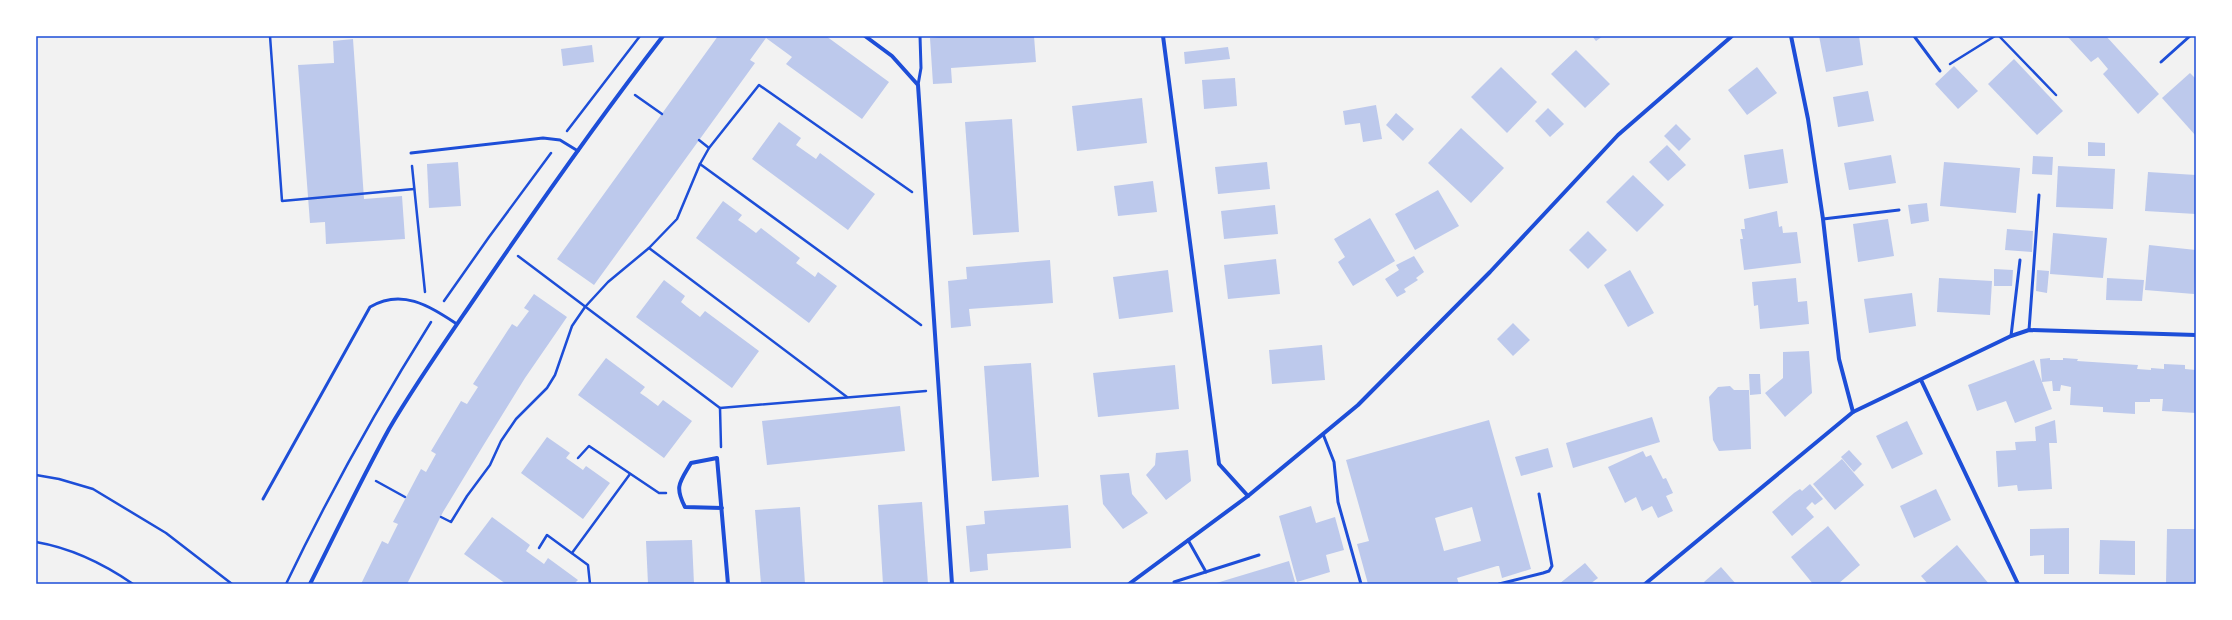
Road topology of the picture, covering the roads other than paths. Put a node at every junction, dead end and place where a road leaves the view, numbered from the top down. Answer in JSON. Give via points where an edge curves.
{"nodes":[{"id":1,"x":663,"y":36,"type":"edge"},
{"id":2,"x":865,"y":36,"type":"edge"},
{"id":3,"x":920,"y":36,"type":"edge"},
{"id":4,"x":1163,"y":36,"type":"edge"},
{"id":5,"x":1732,"y":36,"type":"edge"},
{"id":6,"x":1791,"y":36,"type":"edge"},
{"id":7,"x":1914,"y":36,"type":"edge"},
{"id":8,"x":2190,"y":36,"type":"edge"},
{"id":9,"x":2161,"y":62,"type":"dead end"},
{"id":10,"x":1940,"y":70,"type":"road end"},
{"id":11,"x":918,"y":86,"type":"junction"},
{"id":12,"x":578,"y":151,"type":"junction"},
{"id":13,"x":411,"y":152,"type":"road end"},
{"id":14,"x":2039,"y":195,"type":"dead end"},
{"id":15,"x":1899,"y":210,"type":"dead end"},
{"id":16,"x":1823,"y":219,"type":"junction"},
{"id":17,"x":2020,"y":260,"type":"dead end"},
{"id":18,"x":457,"y":324,"type":"junction"},
{"id":19,"x":2029,"y":330,"type":"junction"},
{"id":20,"x":2196,"y":335,"type":"edge"},
{"id":21,"x":2011,"y":336,"type":"junction"},
{"id":22,"x":1921,"y":380,"type":"junction"},
{"id":23,"x":1853,"y":412,"type":"junction"},
{"id":24,"x":1323,"y":434,"type":"junction"},
{"id":25,"x":1540,"y":494,"type":"dead end"},
{"id":26,"x":1248,"y":496,"type":"junction"},
{"id":27,"x":263,"y":499,"type":"dead end"},
{"id":28,"x":722,"y":508,"type":"junction"},
{"id":29,"x":1188,"y":540,"type":"junction"},
{"id":30,"x":1259,"y":556,"type":"dead end"},
{"id":31,"x":1206,"y":572,"type":"junction"},
{"id":32,"x":1174,"y":582,"type":"dead end"},
{"id":33,"x":310,"y":584,"type":"edge"},
{"id":34,"x":728,"y":584,"type":"edge"},
{"id":35,"x":952,"y":584,"type":"edge"},
{"id":36,"x":1128,"y":584,"type":"edge"},
{"id":37,"x":1362,"y":584,"type":"edge"},
{"id":38,"x":1499,"y":584,"type":"edge"},
{"id":39,"x":1645,"y":584,"type":"edge"},
{"id":40,"x":2018,"y":584,"type":"edge"}],
"edges":[{"from":1,"to":12,"type":"street"},
{"from":2,"to":11,"type":"street","via":[[892,56]]},
{"from":3,"to":11,"type":"lane","via":[[921,68]]},
{"from":4,"to":26,"type":"street","via":[[1219,464]]},
{"from":5,"to":24,"type":"street","via":[[1618,135],[1490,272],[1358,405]]},
{"from":6,"to":16,"type":"street","via":[[1808,119]]},
{"from":7,"to":10,"type":"lane"},
{"from":8,"to":9,"type":"lane"},
{"from":11,"to":35,"type":"street"},
{"from":12,"to":13,"type":"lane","via":[[560,140],[543,138]]},
{"from":12,"to":18,"type":"street"},
{"from":14,"to":19,"type":"lane"},
{"from":15,"to":16,"type":"lane"},
{"from":16,"to":23,"type":"street","via":[[1839,358]]},
{"from":17,"to":21,"type":"lane"},
{"from":18,"to":27,"type":"lane","via":[[426,305],[400,299],[383,299],[370,307]]},
{"from":18,"to":33,"type":"street","via":[[390,428]]},
{"from":19,"to":20,"type":"street"},
{"from":19,"to":21,"type":"street"},
{"from":21,"to":22,"type":"street"},
{"from":22,"to":23,"type":"street"},
{"from":22,"to":40,"type":"street"},
{"from":23,"to":39,"type":"street"},
{"from":24,"to":26,"type":"street"},
{"from":24,"to":37,"type":"lane","via":[[1334,462],[1338,502]]},
{"from":25,"to":38,"type":"lane","via":[[1552,566],[1543,574]]},
{"from":26,"to":29,"type":"street"},
{"from":28,"to":28,"type":"street","via":[[717,458],[691,463],[678,484],[678,494],[685,507]]},
{"from":28,"to":34,"type":"street"},
{"from":29,"to":31,"type":"lane"},
{"from":29,"to":36,"type":"street"},
{"from":30,"to":31,"type":"lane"},
{"from":31,"to":32,"type":"lane"}]}
